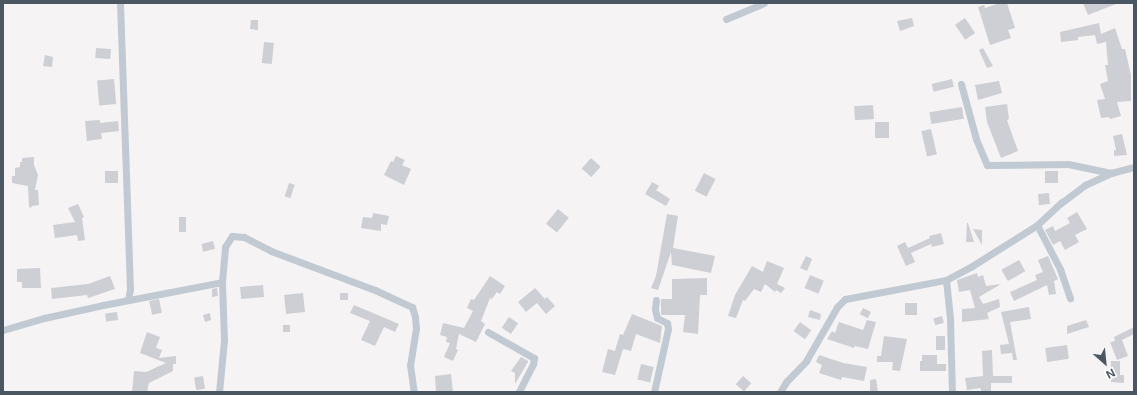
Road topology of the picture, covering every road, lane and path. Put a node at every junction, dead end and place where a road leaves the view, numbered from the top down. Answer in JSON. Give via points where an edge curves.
{"nodes":[{"id":1,"x":120,"y":3,"type":"edge"},
{"id":2,"x":764,"y":3,"type":"edge"},
{"id":3,"x":726,"y":19,"type":"dead end"},
{"id":4,"x":961,"y":84,"type":"dead end"},
{"id":5,"x":1134,"y":167,"type":"edge"},
{"id":6,"x":1110,"y":173,"type":"junction"},
{"id":7,"x":1036,"y":225,"type":"junction"},
{"id":8,"x":946,"y":280,"type":"junction"},
{"id":9,"x":222,"y":282,"type":"junction"},
{"id":10,"x":1070,"y":298,"type":"dead end"},
{"id":11,"x":128,"y":300,"type":"junction"},
{"id":12,"x":656,"y":300,"type":"dead end"},
{"id":13,"x":3,"y":330,"type":"edge"},
{"id":14,"x":488,"y":332,"type":"dead end"},
{"id":15,"x":220,"y":392,"type":"edge"},
{"id":16,"x":414,"y":392,"type":"edge"},
{"id":17,"x":519,"y":392,"type":"edge"},
{"id":18,"x":654,"y":392,"type":"edge"},
{"id":19,"x":780,"y":392,"type":"edge"},
{"id":20,"x":952,"y":392,"type":"edge"}],
"edges":[{"from":1,"to":11,"type":"street","via":[[130,290]]},
{"from":2,"to":3,"type":"street"},
{"from":4,"to":6,"type":"street","via":[[976,139],[987,165],[1068,164]]},
{"from":5,"to":6,"type":"street"},
{"from":6,"to":7,"type":"street","via":[[1085,185]]},
{"from":7,"to":8,"type":"street"},
{"from":7,"to":10,"type":"street","via":[[1060,269]]},
{"from":8,"to":19,"type":"street","via":[[845,300],[837,307],[806,361]]},
{"from":8,"to":20,"type":"street"},
{"from":9,"to":11,"type":"street"},
{"from":9,"to":15,"type":"street","via":[[224,340]]},
{"from":9,"to":16,"type":"street","via":[[225,247],[232,236],[244,237],[271,251],[412,307],[416,328],[410,365]]},
{"from":11,"to":13,"type":"street","via":[[44,318]]},
{"from":12,"to":18,"type":"street","via":[[657,318],[667,323],[668,329]]},
{"from":14,"to":17,"type":"street","via":[[534,358]]}]}
